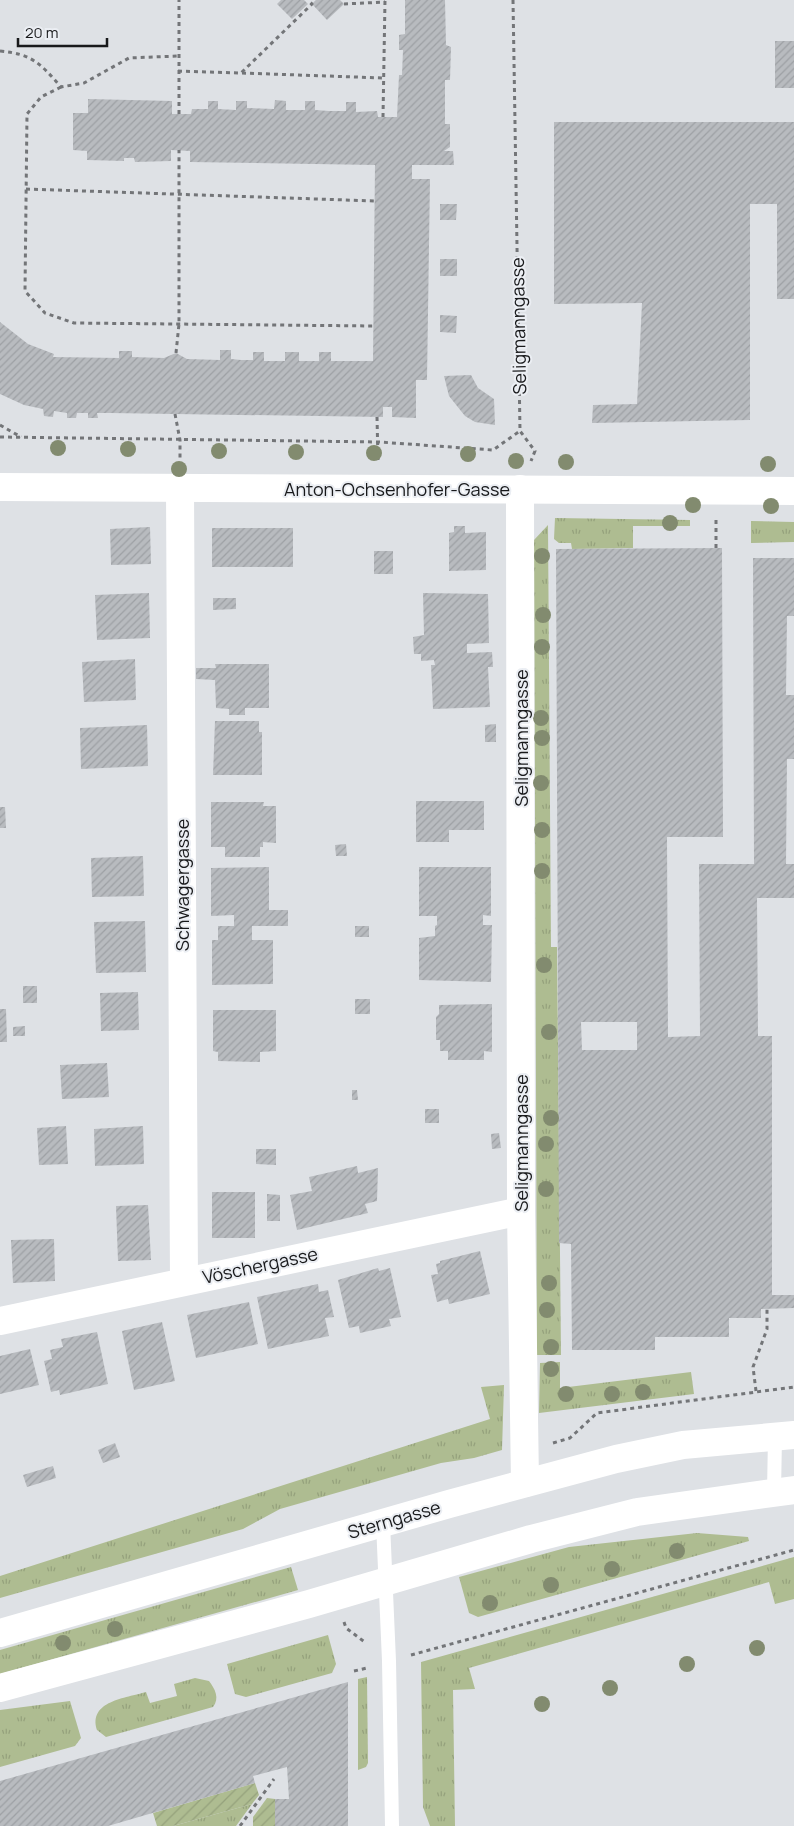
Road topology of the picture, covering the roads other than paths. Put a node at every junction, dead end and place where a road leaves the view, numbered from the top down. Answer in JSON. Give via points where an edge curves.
{"nodes":[{"id":1,"x":0,"y":487,"type":"edge"},
{"id":2,"x":180,"y":489,"type":"junction"},
{"id":3,"x":520,"y":489,"type":"junction"},
{"id":4,"x":794,"y":491,"type":"edge"},
{"id":5,"x":521,"y":1211,"type":"junction"},
{"id":6,"x":184,"y":1281,"type":"junction"},
{"id":7,"x":0,"y":1321,"type":"edge"},
{"id":8,"x":784,"y":1436,"type":"edge"},
{"id":9,"x":525,"y":1483,"type":"junction"},
{"id":10,"x":784,"y":1491,"type":"edge"},
{"id":11,"x":383,"y":1523,"type":"junction"},
{"id":12,"x":385,"y":1582,"type":"junction"},
{"id":13,"x":0,"y":1633,"type":"edge"},
{"id":14,"x":0,"y":1688,"type":"edge"},
{"id":15,"x":392,"y":1826,"type":"edge"}],
"edges":[{"from":1,"to":2,"type":"street","name":"Anton-Ochsenhofer-Gasse"},
{"from":2,"to":3,"type":"street","name":"Anton-Ochsenhofer-Gasse"},
{"from":2,"to":6,"type":"street","name":"Schwagergasse"},
{"from":3,"to":4,"type":"street","name":"Anton-Ochsenhofer-Gasse"},
{"from":3,"to":5,"type":"street","name":"Seligmanngasse"},
{"from":5,"to":6,"type":"street","name":"Vöschergasse"},
{"from":5,"to":9,"type":"street","name":"Seligmanngasse"},
{"from":6,"to":7,"type":"street","name":"Vöschergasse"},
{"from":8,"to":9,"type":"street","name":"Sterngasse","via":[[683,1445]]},
{"from":8,"to":10,"type":"lane"},
{"from":9,"to":11,"type":"street","name":"Sterngasse"},
{"from":10,"to":12,"type":"street","via":[[637,1512]]},
{"from":11,"to":12,"type":"lane"},
{"from":11,"to":13,"type":"street","name":"Sterngasse"},
{"from":12,"to":14,"type":"street"},
{"from":12,"to":15,"type":"lane"}]}
